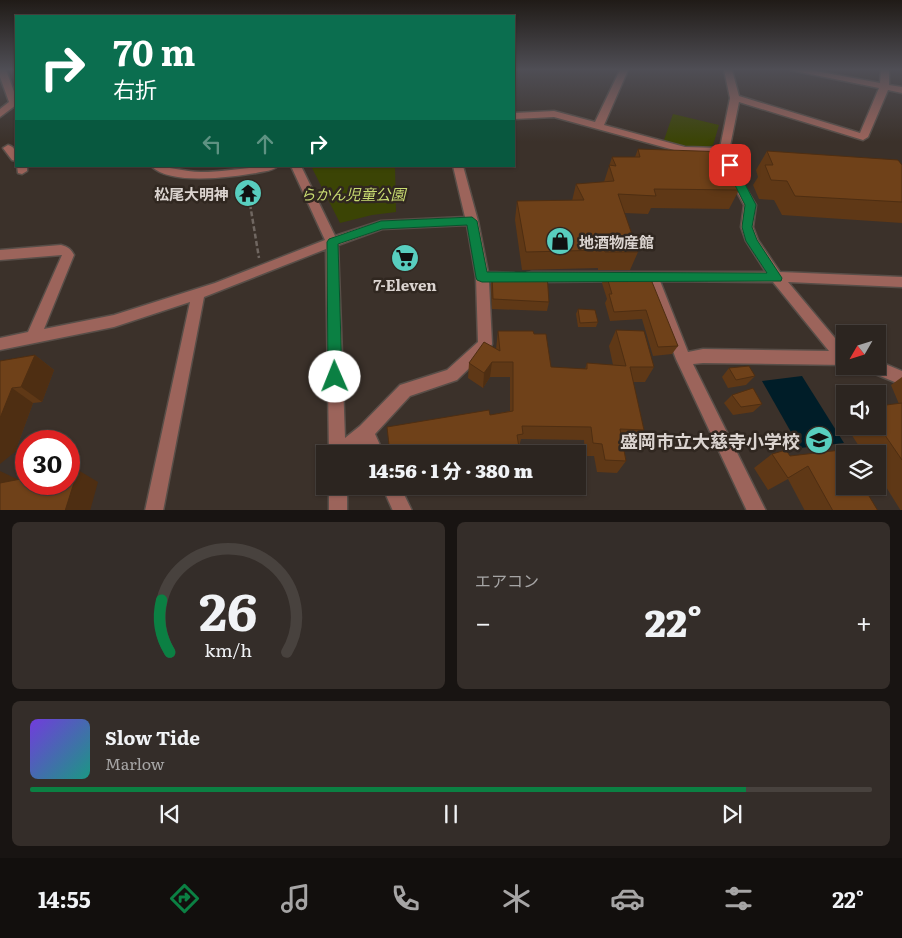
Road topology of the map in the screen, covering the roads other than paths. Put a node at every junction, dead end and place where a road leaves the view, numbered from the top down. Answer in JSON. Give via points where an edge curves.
{"nodes":[{"id":1,"x":613,"y":94,"type":"edge"},
{"id":2,"x":734,"y":94,"type":"edge"},
{"id":3,"x":882,"y":94,"type":"edge"},
{"id":4,"x":735,"y":98,"type":"junction"},
{"id":5,"x":15,"y":100,"type":"edge"},
{"id":6,"x":0,"y":114,"type":"edge"},
{"id":7,"x":515,"y":116,"type":"edge"},
{"id":8,"x":598,"y":127,"type":"junction"},
{"id":9,"x":8,"y":148,"type":"dead end"},
{"id":10,"x":724,"y":151,"type":"junction"},
{"id":11,"x":15,"y":157,"type":"edge"},
{"id":12,"x":159,"y":167,"type":"edge"},
{"id":13,"x":268,"y":167,"type":"edge"},
{"id":14,"x":296,"y":167,"type":"edge"},
{"id":15,"x":458,"y":167,"type":"edge"},
{"id":16,"x":472,"y":221,"type":"junction"},
{"id":17,"x":332,"y":242,"type":"junction"},
{"id":18,"x":0,"y":255,"type":"edge"},
{"id":19,"x":651,"y":276,"type":"junction"},
{"id":20,"x":482,"y":277,"type":"junction"},
{"id":21,"x":776,"y":278,"type":"junction"},
{"id":22,"x":902,"y":282,"type":"edge"},
{"id":23,"x":198,"y":294,"type":"junction"},
{"id":24,"x":33,"y":338,"type":"junction"},
{"id":25,"x":0,"y":344,"type":"edge"},
{"id":26,"x":836,"y":349,"type":"edge"},
{"id":27,"x":836,"y":358,"type":"edge"},
{"id":28,"x":683,"y":359,"type":"junction"},
{"id":29,"x":886,"y":371,"type":"edge"},
{"id":30,"x":902,"y":378,"type":"edge"},
{"id":31,"x":366,"y":432,"type":"junction"},
{"id":32,"x":338,"y":445,"type":"edge"},
{"id":33,"x":349,"y":445,"type":"edge"},
{"id":34,"x":372,"y":445,"type":"edge"},
{"id":35,"x":338,"y":495,"type":"edge"},
{"id":36,"x":395,"y":495,"type":"edge"},
{"id":37,"x":154,"y":510,"type":"edge"},
{"id":38,"x":338,"y":510,"type":"edge"},
{"id":39,"x":402,"y":510,"type":"edge"},
{"id":40,"x":756,"y":510,"type":"edge"}],
"edges":[{"from":1,"to":8,"type":"street"},
{"from":2,"to":4,"type":"street"},
{"from":3,"to":4,"type":"street","via":[[863,138]]},
{"from":4,"to":10,"type":"street"},
{"from":5,"to":6,"type":"street"},
{"from":7,"to":8,"type":"street","via":[[554,114]]},
{"from":8,"to":10,"type":"street","via":[[685,150]]},
{"from":9,"to":11,"type":"street"},
{"from":10,"to":21,"type":"street","via":[[750,205],[747,227],[752,241]]},
{"from":12,"to":13,"type":"street","via":[[198,175],[229,174]]},
{"from":14,"to":17,"type":"street"},
{"from":15,"to":16,"type":"street"},
{"from":16,"to":17,"type":"street","via":[[381,225]]},
{"from":16,"to":20,"type":"street"},
{"from":17,"to":23,"type":"street"},
{"from":17,"to":32,"type":"street"},
{"from":18,"to":24,"type":"street","via":[[61,250],[68,255]]},
{"from":19,"to":20,"type":"street"},
{"from":19,"to":21,"type":"street"},
{"from":19,"to":28,"type":"street"},
{"from":20,"to":31,"type":"street","via":[[485,344],[452,375],[406,390]]},
{"from":21,"to":22,"type":"street"},
{"from":21,"to":26,"type":"street"},
{"from":23,"to":24,"type":"street","via":[[114,320]]},
{"from":23,"to":37,"type":"street"},
{"from":24,"to":25,"type":"street"},
{"from":27,"to":28,"type":"street","via":[[703,356]]},
{"from":28,"to":40,"type":"street"},
{"from":29,"to":30,"type":"street"},
{"from":31,"to":33,"type":"street"},
{"from":31,"to":34,"type":"street"},
{"from":35,"to":38,"type":"street"},
{"from":36,"to":39,"type":"street"}]}
